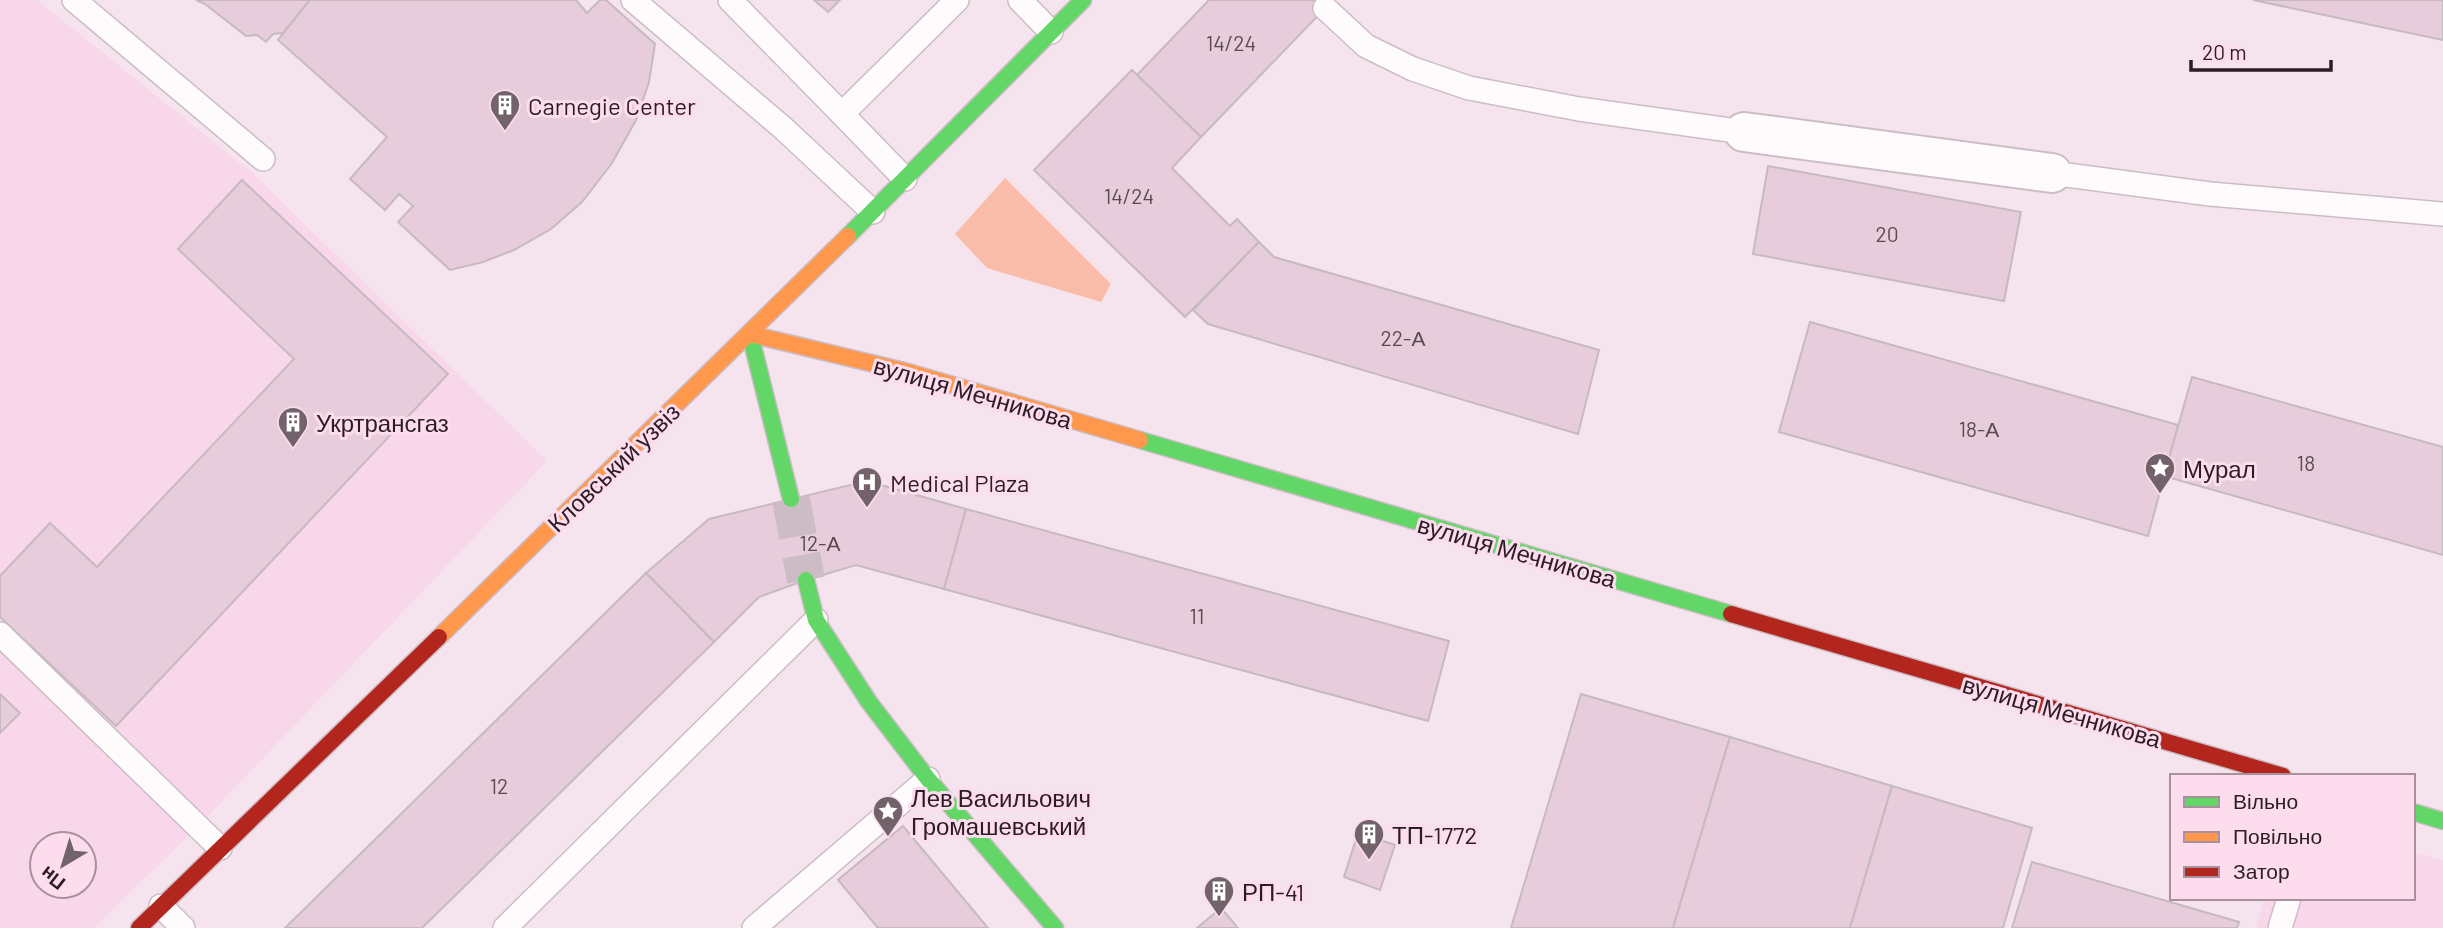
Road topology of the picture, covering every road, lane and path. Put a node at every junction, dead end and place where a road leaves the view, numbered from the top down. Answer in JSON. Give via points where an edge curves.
{"nodes":[{"id":1,"x":74,"y":0,"type":"edge"},
{"id":2,"x":633,"y":0,"type":"edge"},
{"id":3,"x":730,"y":0,"type":"edge"},
{"id":4,"x":957,"y":0,"type":"edge"},
{"id":5,"x":1020,"y":0,"type":"edge"},
{"id":6,"x":1083,"y":0,"type":"edge"},
{"id":7,"x":1325,"y":8,"type":"dead end"},
{"id":8,"x":1051,"y":32,"type":"junction"},
{"id":9,"x":842,"y":114,"type":"junction"},
{"id":10,"x":1744,"y":132,"type":"joint"},
{"id":11,"x":263,"y":159,"type":"dead end"},
{"id":12,"x":2052,"y":173,"type":"joint"},
{"id":13,"x":905,"y":179,"type":"junction"},
{"id":14,"x":873,"y":212,"type":"junction"},
{"id":15,"x":2443,"y":214,"type":"edge"},
{"id":16,"x":750,"y":334,"type":"junction"},
{"id":17,"x":791,"y":499,"type":"tunnel mouth"},
{"id":18,"x":806,"y":580,"type":"tunnel mouth"},
{"id":19,"x":816,"y":620,"type":"junction"},
{"id":20,"x":0,"y":635,"type":"edge"},
{"id":21,"x":2276,"y":774,"type":"edge"},
{"id":22,"x":928,"y":779,"type":"junction"},
{"id":23,"x":2415,"y":813,"type":"edge"},
{"id":24,"x":2443,"y":821,"type":"edge"},
{"id":25,"x":220,"y":848,"type":"junction"},
{"id":26,"x":2288,"y":900,"type":"edge"},
{"id":27,"x":161,"y":906,"type":"junction"},
{"id":28,"x":139,"y":928,"type":"edge"},
{"id":29,"x":183,"y":928,"type":"edge"},
{"id":30,"x":505,"y":928,"type":"edge"},
{"id":31,"x":754,"y":928,"type":"edge"},
{"id":32,"x":1055,"y":928,"type":"edge"},
{"id":33,"x":2280,"y":928,"type":"edge"}],
"edges":[{"from":1,"to":11,"type":"lane"},
{"from":2,"to":14,"type":"lane"},
{"from":3,"to":9,"type":"lane"},
{"from":4,"to":9,"type":"lane"},
{"from":5,"to":8,"type":"lane"},
{"from":6,"to":8,"type":"street","name":"Кловський узвіз"},
{"from":7,"to":10,"type":"lane","via":[[1366,46],[1413,69],[1469,88]]},
{"from":8,"to":13,"type":"street","name":"Кловський узвіз"},
{"from":9,"to":13,"type":"lane"},
{"from":10,"to":12,"type":"street"},
{"from":12,"to":15,"type":"lane","via":[[2210,194]]},
{"from":13,"to":14,"type":"street","name":"Кловський узвіз"},
{"from":14,"to":16,"type":"street","name":"Кловський узвіз"},
{"from":16,"to":17,"type":"street"},
{"from":16,"to":21,"type":"street","name":"вулиця Мечникова","via":[[908,372]]},
{"from":16,"to":25,"type":"street","name":"Кловський узвіз"},
{"from":18,"to":19,"type":"street"},
{"from":19,"to":22,"type":"street","via":[[869,702]]},
{"from":19,"to":30,"type":"lane"},
{"from":20,"to":25,"type":"lane"},
{"from":22,"to":31,"type":"lane"},
{"from":22,"to":32,"type":"street"},
{"from":23,"to":24,"type":"street"},
{"from":25,"to":27,"type":"street","name":"Кловський узвіз"},
{"from":26,"to":33,"type":"lane"},
{"from":27,"to":28,"type":"street","name":"Кловський узвіз"},
{"from":27,"to":29,"type":"lane"}]}
